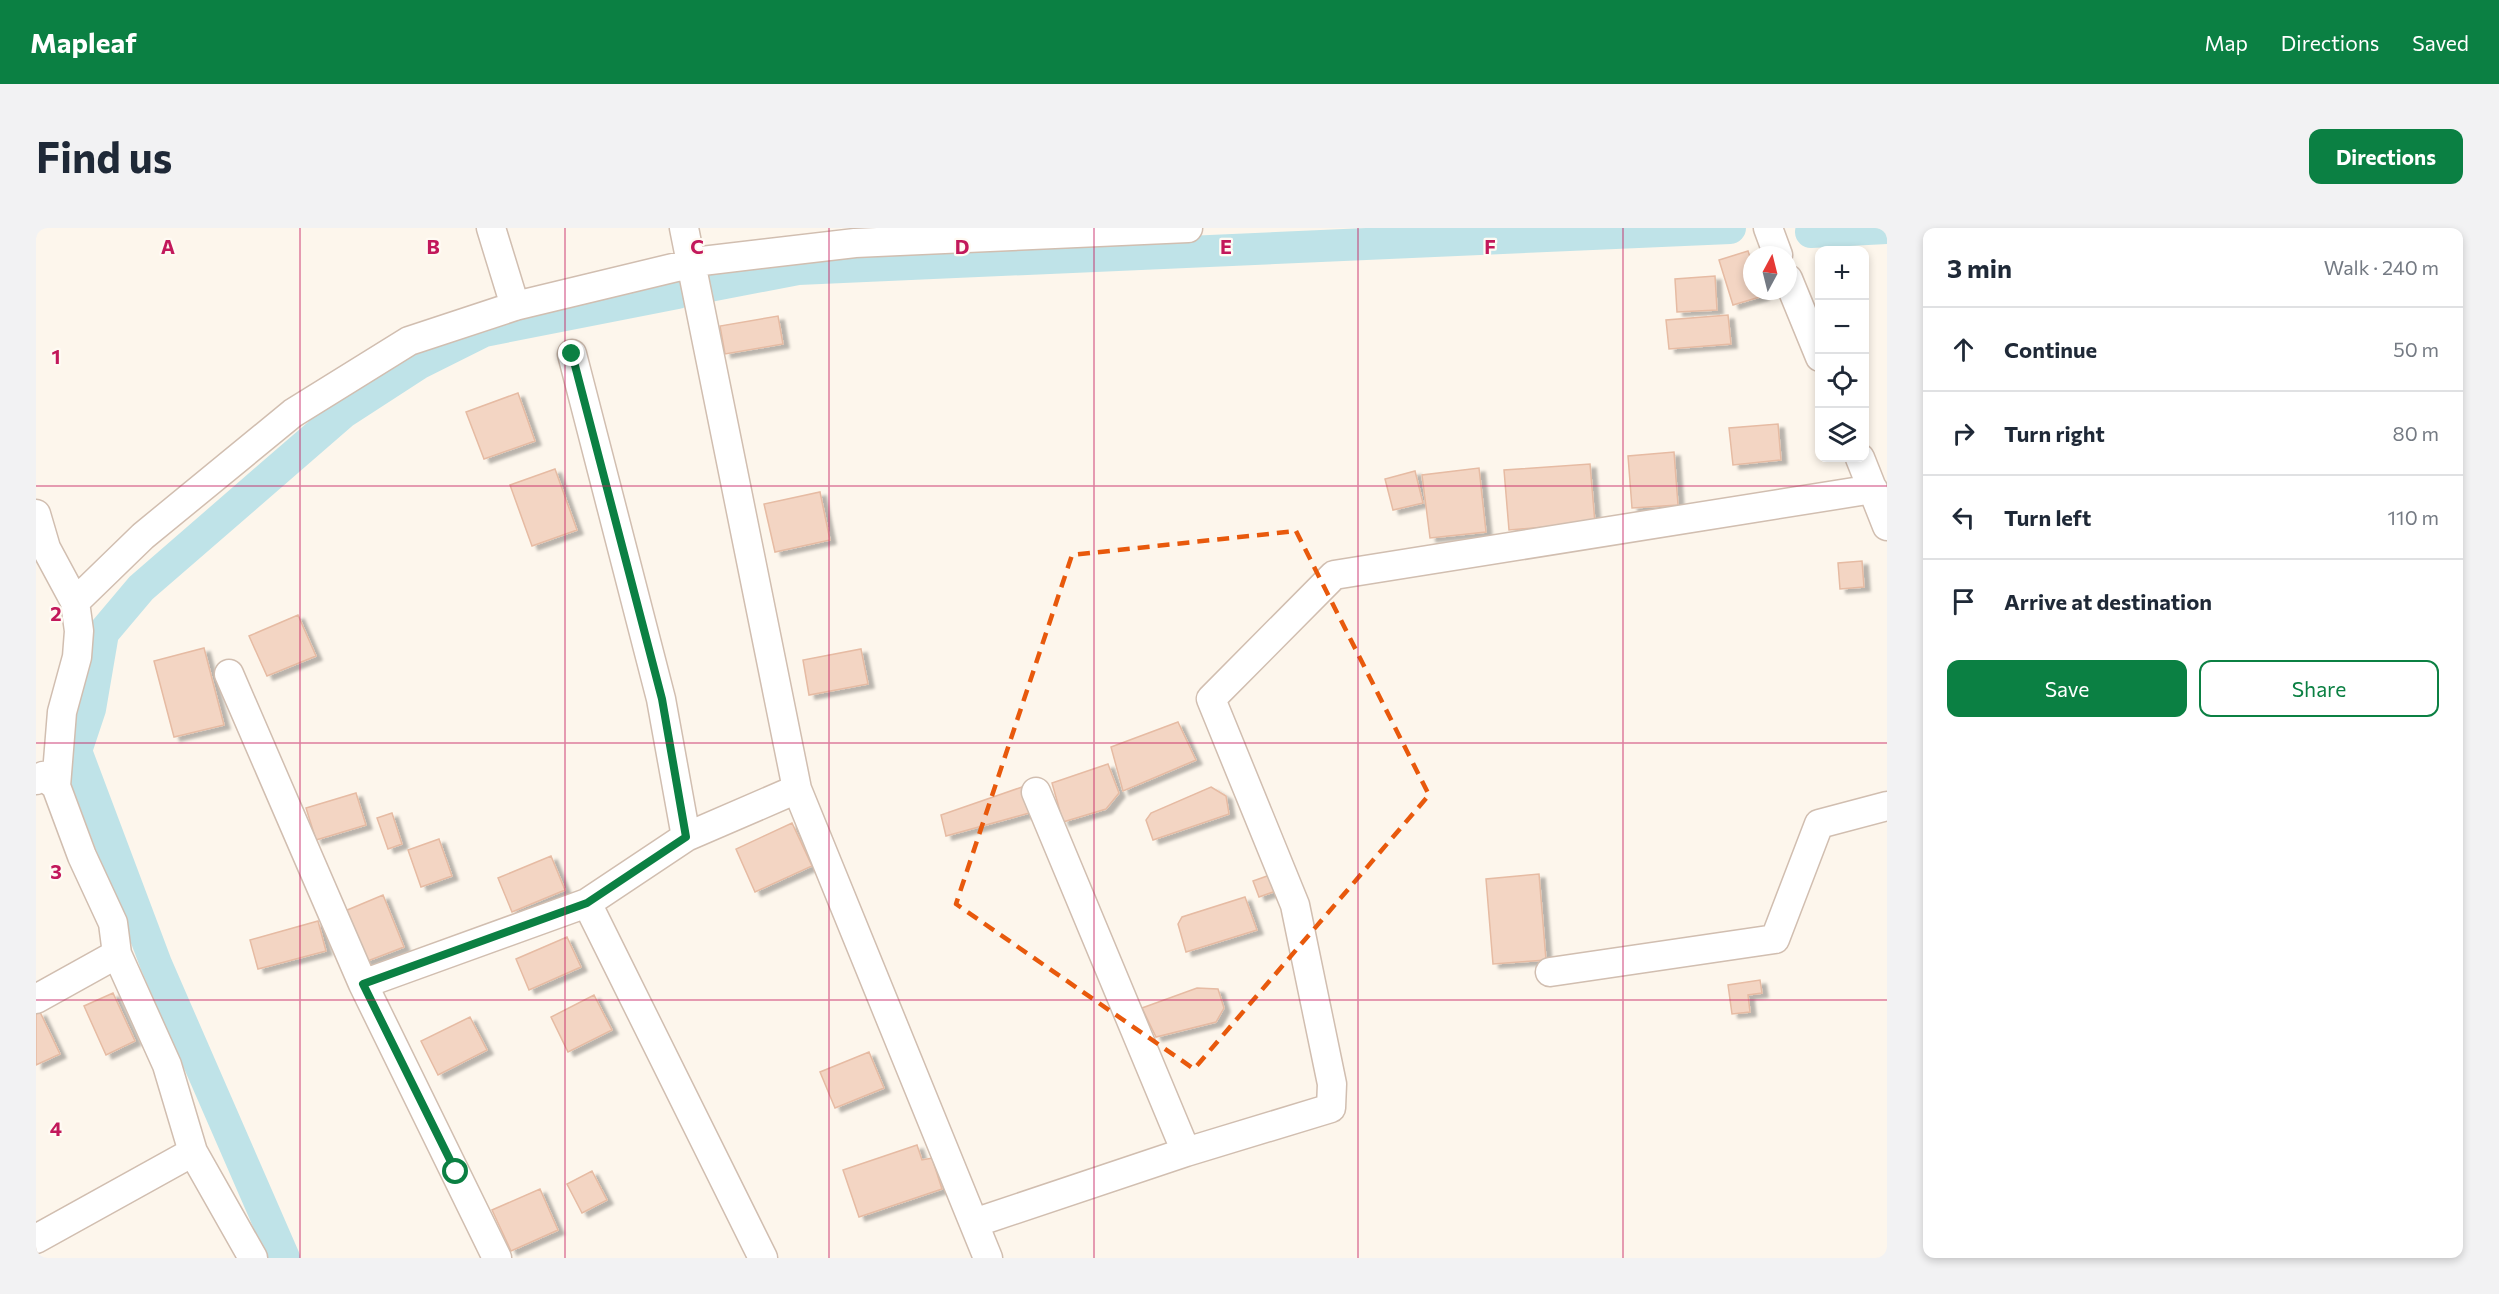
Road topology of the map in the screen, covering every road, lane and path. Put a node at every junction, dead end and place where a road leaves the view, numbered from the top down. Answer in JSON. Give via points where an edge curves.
{"nodes":[{"id":1,"x":491,"y":228,"type":"edge"},
{"id":2,"x":684,"y":228,"type":"edge"},
{"id":3,"x":1188,"y":228,"type":"edge"},
{"id":4,"x":1768,"y":228,"type":"edge"},
{"id":5,"x":1775,"y":246,"type":"edge"},
{"id":6,"x":690,"y":264,"type":"junction"},
{"id":7,"x":1797,"y":300,"type":"edge"},
{"id":8,"x":514,"y":306,"type":"junction"},
{"id":9,"x":572,"y":354,"type":"dead end"},
{"id":10,"x":1819,"y":354,"type":"edge"},
{"id":11,"x":1862,"y":462,"type":"edge"},
{"id":12,"x":1873,"y":489,"type":"junction"},
{"id":13,"x":36,"y":514,"type":"edge"},
{"id":14,"x":1887,"y":526,"type":"edge"},
{"id":15,"x":41,"y":551,"type":"edge"},
{"id":16,"x":75,"y":602,"type":"junction"},
{"id":17,"x":229,"y":674,"type":"dead end"},
{"id":18,"x":46,"y":783,"type":"edge"},
{"id":19,"x":798,"y":789,"type":"junction"},
{"id":20,"x":1036,"y":792,"type":"dead end"},
{"id":21,"x":1887,"y":806,"type":"edge"},
{"id":22,"x":686,"y":837,"type":"junction"},
{"id":23,"x":587,"y":903,"type":"junction"},
{"id":24,"x":117,"y":954,"type":"junction"},
{"id":25,"x":1550,"y":972,"type":"dead end"},
{"id":26,"x":363,"y":984,"type":"junction"},
{"id":27,"x":36,"y":999,"type":"edge"},
{"id":28,"x":193,"y":1152,"type":"junction"},
{"id":29,"x":1186,"y":1152,"type":"junction"},
{"id":30,"x":974,"y":1223,"type":"junction"},
{"id":31,"x":36,"y":1239,"type":"edge"},
{"id":32,"x":253,"y":1258,"type":"edge"},
{"id":33,"x":497,"y":1258,"type":"edge"},
{"id":34,"x":763,"y":1258,"type":"edge"},
{"id":35,"x":988,"y":1258,"type":"edge"}],
"edges":[{"from":1,"to":8,"type":"street"},
{"from":2,"to":6,"type":"street"},
{"from":3,"to":6,"type":"street","via":[[855,243]]},
{"from":4,"to":5,"type":"street"},
{"from":6,"to":8,"type":"street"},
{"from":6,"to":19,"type":"street"},
{"from":7,"to":10,"type":"street"},
{"from":8,"to":16,"type":"street","via":[[409,340],[293,413],[143,536]]},
{"from":9,"to":22,"type":"street","via":[[662,699]]},
{"from":11,"to":12,"type":"street"},
{"from":12,"to":14,"type":"street"},
{"from":12,"to":29,"type":"street","via":[[1334,576],[1211,699],[1295,905],[1332,1084],[1331,1108]]},
{"from":13,"to":15,"type":"street"},
{"from":15,"to":16,"type":"street"},
{"from":16,"to":18,"type":"street","via":[[78,648]]},
{"from":17,"to":26,"type":"street"},
{"from":18,"to":24,"type":"street","via":[[113,923]]},
{"from":19,"to":22,"type":"street"},
{"from":19,"to":30,"type":"street"},
{"from":20,"to":29,"type":"street"},
{"from":21,"to":25,"type":"street","via":[[1819,824],[1776,939]]},
{"from":22,"to":23,"type":"street"},
{"from":23,"to":26,"type":"street"},
{"from":23,"to":34,"type":"street"},
{"from":24,"to":27,"type":"street"},
{"from":24,"to":28,"type":"street","via":[[168,1065]]},
{"from":26,"to":33,"type":"street"},
{"from":28,"to":31,"type":"street"},
{"from":28,"to":32,"type":"street"},
{"from":29,"to":30,"type":"street"},
{"from":30,"to":35,"type":"street"}]}
